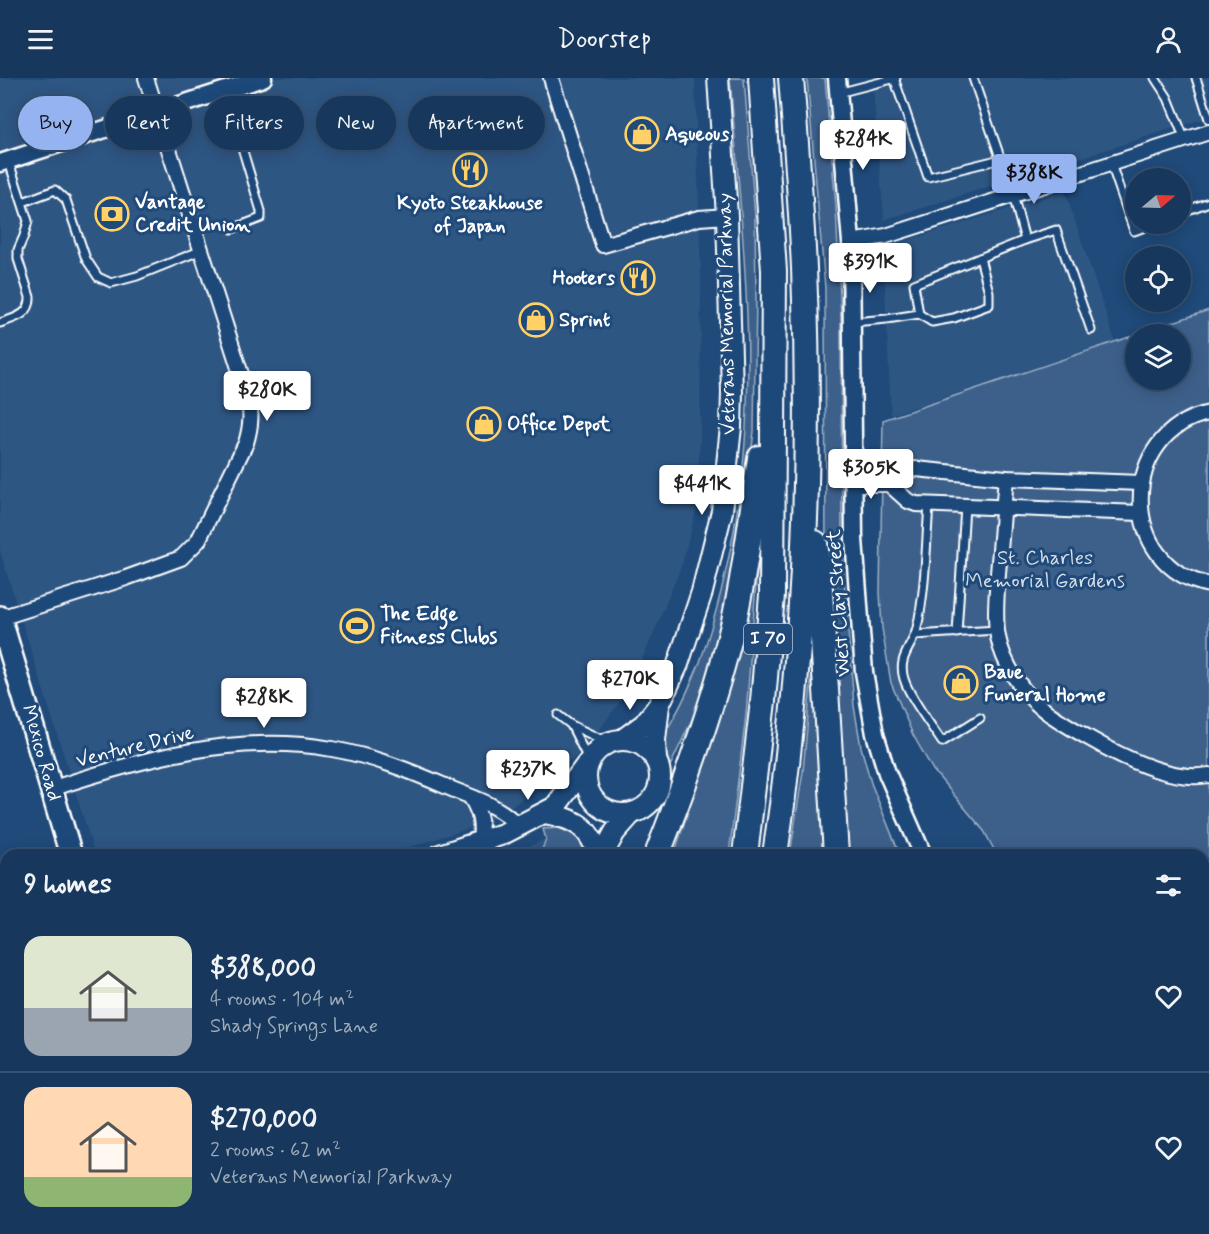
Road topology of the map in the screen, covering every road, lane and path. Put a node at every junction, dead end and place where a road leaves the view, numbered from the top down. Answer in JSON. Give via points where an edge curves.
{"nodes":[{"id":1,"x":146,"y":78,"type":"edge"},
{"id":2,"x":263,"y":78,"type":"edge"},
{"id":3,"x":551,"y":78,"type":"edge"},
{"id":4,"x":718,"y":78,"type":"edge"},
{"id":5,"x":760,"y":78,"type":"edge"},
{"id":6,"x":790,"y":78,"type":"edge"},
{"id":7,"x":895,"y":78,"type":"edge"},
{"id":8,"x":973,"y":78,"type":"edge"},
{"id":9,"x":1155,"y":78,"type":"edge"},
{"id":10,"x":1196,"y":78,"type":"edge"},
{"id":11,"x":838,"y":86,"type":"edge"},
{"id":12,"x":152,"y":96,"type":"edge"},
{"id":13,"x":192,"y":100,"type":"edge"},
{"id":14,"x":1209,"y":119,"type":"edge"},
{"id":15,"x":105,"y":128,"type":"edge"},
{"id":16,"x":1209,"y":132,"type":"edge"},
{"id":17,"x":1185,"y":140,"type":"junction"},
{"id":18,"x":170,"y":150,"type":"edge"},
{"id":19,"x":243,"y":150,"type":"edge"},
{"id":20,"x":1001,"y":159,"type":"junction"},
{"id":21,"x":4,"y":162,"type":"edge"},
{"id":22,"x":1111,"y":164,"type":"junction"},
{"id":23,"x":1013,"y":195,"type":"junction"},
{"id":24,"x":22,"y":202,"type":"junction"},
{"id":25,"x":1209,"y":202,"type":"edge"},
{"id":26,"x":1125,"y":205,"type":"edge"},
{"id":27,"x":1191,"y":209,"type":"edge"},
{"id":28,"x":727,"y":216,"type":"junction"},
{"id":29,"x":232,"y":229,"type":"dead end"},
{"id":30,"x":1025,"y":240,"type":"junction"},
{"id":31,"x":851,"y":242,"type":"junction"},
{"id":32,"x":202,"y":250,"type":"junction"},
{"id":33,"x":980,"y":258,"type":"junction"},
{"id":34,"x":919,"y":314,"type":"junction"},
{"id":35,"x":853,"y":322,"type":"junction"},
{"id":36,"x":0,"y":323,"type":"edge"},
{"id":37,"x":1091,"y":330,"type":"dead end"},
{"id":38,"x":1209,"y":413,"type":"edge"},
{"id":39,"x":773,"y":422,"type":"junction"},
{"id":40,"x":807,"y":469,"type":"junction"},
{"id":41,"x":1006,"y":478,"type":"junction"},
{"id":42,"x":1141,"y":483,"type":"junction"},
{"id":43,"x":853,"y":484,"type":"junction"},
{"id":44,"x":889,"y":484,"type":"junction"},
{"id":45,"x":929,"y":504,"type":"junction"},
{"id":46,"x":965,"y":506,"type":"junction"},
{"id":47,"x":1003,"y":507,"type":"junction"},
{"id":48,"x":1140,"y":513,"type":"junction"},
{"id":49,"x":1209,"y":585,"type":"edge"},
{"id":50,"x":0,"y":617,"type":"edge"},
{"id":51,"x":997,"y":630,"type":"junction"},
{"id":52,"x":957,"y":633,"type":"junction"},
{"id":53,"x":915,"y":635,"type":"junction"},
{"id":54,"x":659,"y":705,"type":"junction"},
{"id":55,"x":558,"y":715,"type":"dead end"},
{"id":56,"x":980,"y":718,"type":"dead end"},
{"id":57,"x":571,"y":725,"type":"junction"},
{"id":58,"x":616,"y":741,"type":"junction"},
{"id":59,"x":656,"y":760,"type":"junction"},
{"id":60,"x":588,"y":762,"type":"junction"},
{"id":61,"x":1209,"y":775,"type":"edge"},
{"id":62,"x":51,"y":789,"type":"junction"},
{"id":63,"x":471,"y":798,"type":"junction"},
{"id":64,"x":598,"y":806,"type":"junction"},
{"id":65,"x":550,"y":810,"type":"junction"},
{"id":66,"x":632,"y":813,"type":"junction"},
{"id":67,"x":519,"y":827,"type":"junction"},
{"id":68,"x":480,"y":843,"type":"junction"},
{"id":69,"x":69,"y":849,"type":"edge"},
{"id":70,"x":460,"y":849,"type":"edge"},
{"id":71,"x":599,"y":849,"type":"edge"},
{"id":72,"x":602,"y":849,"type":"edge"},
{"id":73,"x":605,"y":849,"type":"edge"},
{"id":74,"x":659,"y":849,"type":"edge"},
{"id":75,"x":746,"y":849,"type":"edge"},
{"id":76,"x":776,"y":849,"type":"edge"},
{"id":77,"x":836,"y":849,"type":"edge"},
{"id":78,"x":920,"y":849,"type":"edge"}],
"edges":[{"from":1,"to":12,"type":"street"},
{"from":2,"to":13,"type":"street"},
{"from":3,"to":28,"type":"street","via":[[603,245],[699,218]]},
{"from":4,"to":28,"type":"main road","name":"Veterans Memorial Parkway"},
{"from":5,"to":39,"type":"highway","number":"I 70","via":[[774,272]]},
{"from":6,"to":40,"type":"highway","number":"I 70","via":[[804,267]]},
{"from":7,"to":11,"type":"lane"},
{"from":7,"to":20,"type":"lane","via":[[928,177]]},
{"from":8,"to":20,"type":"lane"},
{"from":9,"to":17,"type":"lane"},
{"from":10,"to":14,"type":"lane"},
{"from":11,"to":31,"type":"street","name":"West Clay Street"},
{"from":15,"to":21,"type":"street"},
{"from":16,"to":17,"type":"street"},
{"from":17,"to":22,"type":"street"},
{"from":18,"to":32,"type":"street"},
{"from":19,"to":29,"type":"lane","via":[[261,218]]},
{"from":20,"to":23,"type":"lane"},
{"from":21,"to":24,"type":"lane"},
{"from":22,"to":23,"type":"street"},
{"from":22,"to":26,"type":"lane"},
{"from":23,"to":30,"type":"lane"},
{"from":23,"to":31,"type":"street","via":[[886,236]]},
{"from":24,"to":32,"type":"lane","via":[[56,190],[66,200],[86,259],[98,277],[111,283]]},
{"from":24,"to":36,"type":"lane","via":[[28,221],[18,258],[30,303],[24,313]]},
{"from":25,"to":27,"type":"lane"},
{"from":28,"to":54,"type":"main road","name":"Veterans Memorial Parkway","via":[[732,392],[722,511],[690,632]]},
{"from":30,"to":33,"type":"lane"},
{"from":30,"to":37,"type":"lane","via":[[1056,230]]},
{"from":31,"to":35,"type":"street","name":"West Clay Street"},
{"from":32,"to":50,"type":"street","via":[[252,418],[246,443],[206,528],[190,551],[170,563]]},
{"from":33,"to":34,"type":"lane","via":[[914,284]]},
{"from":33,"to":34,"type":"lane","via":[[989,305],[932,322]]},
{"from":34,"to":35,"type":"lane"},
{"from":35,"to":43,"type":"street","name":"West Clay Street"},
{"from":38,"to":42,"type":"street","via":[[1183,423],[1163,438],[1149,459]]},
{"from":39,"to":74,"type":"highway","via":[[760,457],[742,580],[725,657]]},
{"from":39,"to":75,"type":"highway","number":"I 70","via":[[772,595]]},
{"from":40,"to":76,"type":"highway","number":"I 70","via":[[794,704]]},
{"from":40,"to":77,"type":"highway","via":[[819,573]]},
{"from":41,"to":42,"type":"street"},
{"from":41,"to":44,"type":"street","via":[[916,469],[906,471]]},
{"from":41,"to":47,"type":"street"},
{"from":42,"to":48,"type":"street"},
{"from":43,"to":44,"type":"street"},
{"from":43,"to":78,"type":"street","name":"West Clay Street","via":[[857,585],[869,705],[887,773]]},
{"from":44,"to":45,"type":"street","via":[[908,501]]},
{"from":45,"to":46,"type":"street"},
{"from":45,"to":53,"type":"lane","via":[[921,609]]},
{"from":46,"to":47,"type":"street"},
{"from":46,"to":52,"type":"lane"},
{"from":47,"to":48,"type":"street"},
{"from":47,"to":51,"type":"street"},
{"from":48,"to":49,"type":"street","via":[[1147,536],[1160,556],[1178,573]]},
{"from":50,"to":62,"type":"main road","name":"Mexico Road"},
{"from":51,"to":52,"type":"lane"},
{"from":51,"to":61,"type":"street","via":[[1003,657],[1041,708],[1123,756],[1164,771]]},
{"from":52,"to":53,"type":"lane"},
{"from":53,"to":56,"type":"lane","via":[[903,656],[904,678],[942,742]]},
{"from":54,"to":58,"type":"main road","name":"Veterans Memorial Parkway","via":[[644,724]]},
{"from":54,"to":59,"type":"main road"},
{"from":55,"to":57,"type":"lane"},
{"from":57,"to":58,"type":"lane"},
{"from":57,"to":60,"type":"lane"},
{"from":58,"to":59,"type":"main road","via":[[638,743]]},
{"from":58,"to":60,"type":"main road","via":[[594,753]]},
{"from":59,"to":66,"type":"main road","via":[[660,772],[655,797]]},
{"from":60,"to":64,"type":"main road","via":[[587,788]]},
{"from":60,"to":65,"type":"main road"},
{"from":62,"to":63,"type":"street","name":"Venture Drive","via":[[164,756],[251,745],[295,745],[373,758]]},
{"from":62,"to":69,"type":"main road","name":"Mexico Road"},
{"from":63,"to":67,"type":"street","name":"Venture Drive","via":[[507,814]]},
{"from":63,"to":68,"type":"street","via":[[481,820]]},
{"from":64,"to":65,"type":"main road"},
{"from":64,"to":66,"type":"main road","via":[[612,813]]},
{"from":64,"to":72,"type":"main road"},
{"from":65,"to":67,"type":"main road"},
{"from":65,"to":71,"type":"main road","via":[[584,828]]},
{"from":66,"to":73,"type":"main road"},
{"from":67,"to":68,"type":"main road"},
{"from":68,"to":70,"type":"main road"}]}
